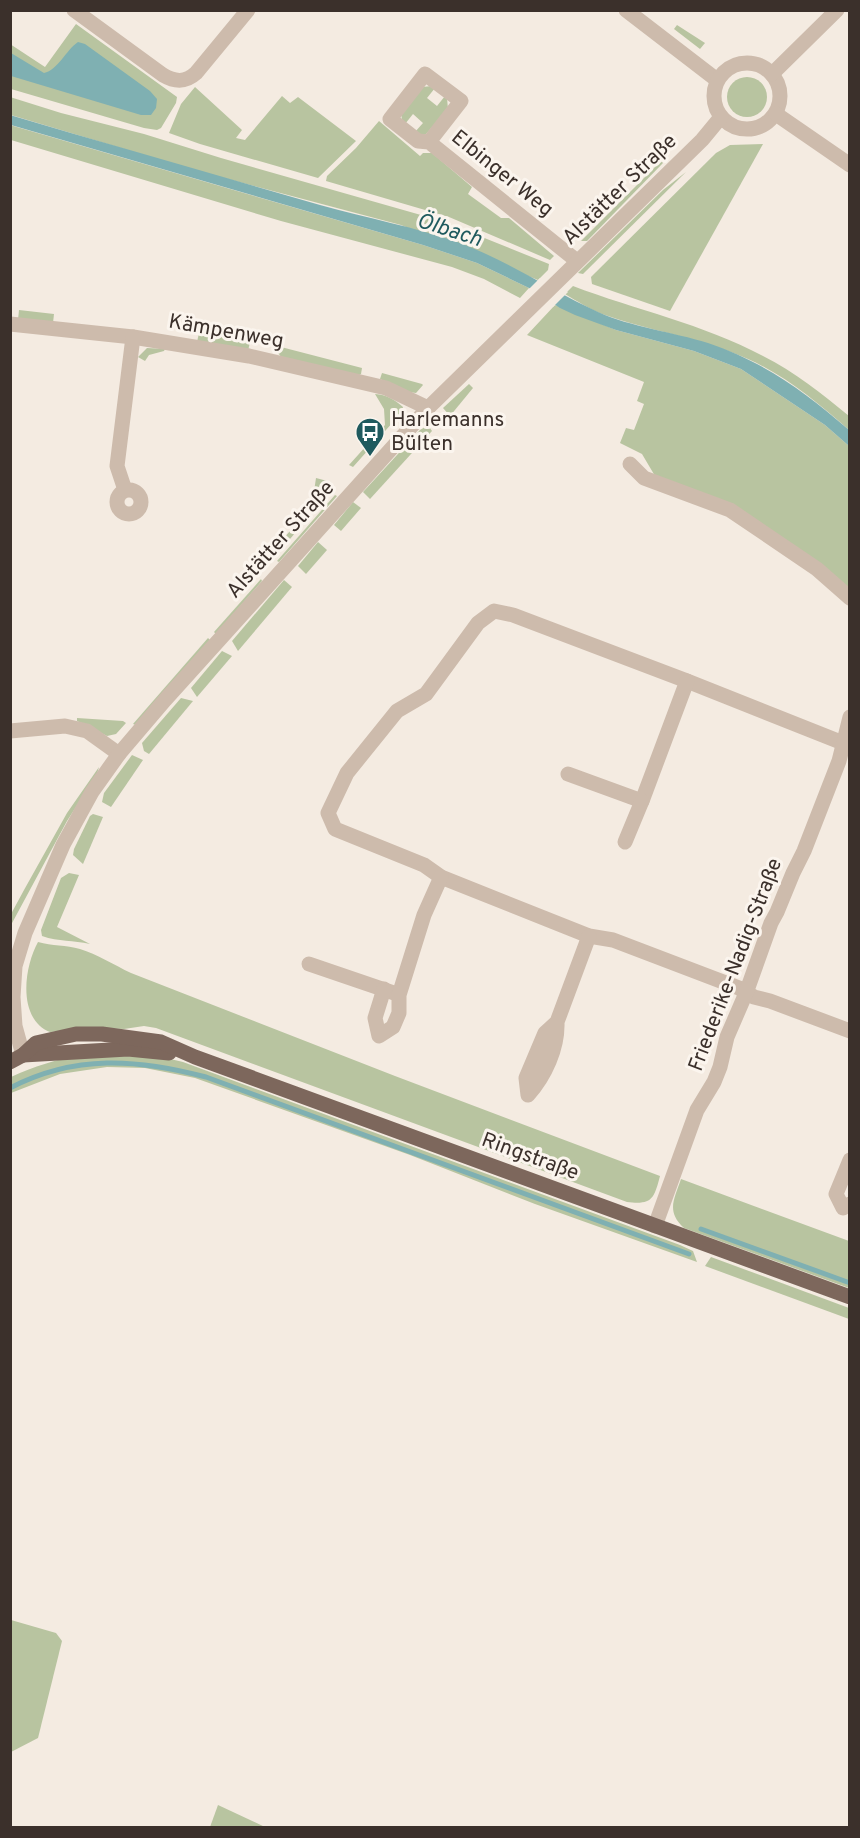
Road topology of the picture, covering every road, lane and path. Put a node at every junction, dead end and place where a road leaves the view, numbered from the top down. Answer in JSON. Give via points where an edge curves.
{"nodes":[{"id":1,"x":74,"y":10,"type":"edge"},
{"id":2,"x":248,"y":10,"type":"edge"},
{"id":3,"x":626,"y":10,"type":"edge"},
{"id":4,"x":837,"y":10,"type":"edge"},
{"id":5,"x":772,"y":74,"type":"junction"},
{"id":6,"x":717,"y":80,"type":"junction"},
{"id":7,"x":776,"y":114,"type":"junction"},
{"id":8,"x":721,"y":117,"type":"junction"},
{"id":9,"x":429,"y":142,"type":"junction"},
{"id":10,"x":849,"y":165,"type":"edge"},
{"id":11,"x":577,"y":261,"type":"junction"},
{"id":12,"x":10,"y":324,"type":"edge"},
{"id":13,"x":133,"y":337,"type":"junction"},
{"id":14,"x":428,"y":408,"type":"junction"},
{"id":15,"x":630,"y":464,"type":"dead end"},
{"id":16,"x":125,"y":490,"type":"dead end"},
{"id":17,"x":849,"y":598,"type":"edge"},
{"id":18,"x":687,"y":681,"type":"junction"},
{"id":19,"x":849,"y":717,"type":"edge"},
{"id":20,"x":10,"y":732,"type":"edge"},
{"id":21,"x":846,"y":745,"type":"edge"},
{"id":22,"x":119,"y":754,"type":"junction"},
{"id":23,"x":568,"y":774,"type":"dead end"},
{"id":24,"x":642,"y":801,"type":"junction"},
{"id":25,"x":625,"y":842,"type":"dead end"},
{"id":26,"x":441,"y":877,"type":"junction"},
{"id":27,"x":589,"y":936,"type":"junction"},
{"id":28,"x":309,"y":964,"type":"dead end"},
{"id":29,"x":746,"y":993,"type":"junction"},
{"id":30,"x":557,"y":1022,"type":"dead end"},
{"id":31,"x":849,"y":1032,"type":"edge"},
{"id":32,"x":17,"y":1058,"type":"edge"},
{"id":33,"x":849,"y":1160,"type":"edge"},
{"id":34,"x":846,"y":1206,"type":"edge"},
{"id":35,"x":655,"y":1226,"type":"junction"},
{"id":36,"x":849,"y":1297,"type":"edge"}],
"edges":[{"from":1,"to":2,"type":"street","via":[[163,75],[181,81],[196,73]]},
{"from":3,"to":6,"type":"street"},
{"from":4,"to":5,"type":"street"},
{"from":5,"to":6,"type":"street","via":[[759,65],[739,64]]},
{"from":5,"to":7,"type":"street","via":[[781,96]]},
{"from":6,"to":8,"type":"street","via":[[714,96]]},
{"from":7,"to":8,"type":"street","via":[[759,128],[749,130],[738,129]]},
{"from":7,"to":10,"type":"street"},
{"from":8,"to":11,"type":"street","name":"Alstätter Straße"},
{"from":9,"to":9,"type":"street","name":"Elbinger Weg","via":[[418,141],[390,119],[425,74],[460,101]]},
{"from":9,"to":11,"type":"street","name":"Elbinger Weg"},
{"from":11,"to":14,"type":"street","name":"Alstätter Straße"},
{"from":12,"to":13,"type":"street","name":"Kämpenweg"},
{"from":13,"to":14,"type":"street","name":"Kämpenweg","via":[[286,364],[386,388]]},
{"from":13,"to":16,"type":"street","via":[[117,466]]},
{"from":14,"to":22,"type":"street","name":"Alstätter Straße"},
{"from":15,"to":17,"type":"street","via":[[644,478],[730,510],[817,569]]},
{"from":18,"to":21,"type":"street"},
{"from":18,"to":24,"type":"street"},
{"from":18,"to":26,"type":"street","via":[[513,615],[494,611],[478,623],[426,694],[397,711],[347,773],[328,813],[335,830],[424,865]]},
{"from":19,"to":21,"type":"street","name":"Friederike-Nadig-Straße"},
{"from":20,"to":22,"type":"street","via":[[65,726],[87,731]]},
{"from":21,"to":29,"type":"street","name":"Friederike-Nadig-Straße"},
{"from":22,"to":32,"type":"street","name":"Alstätter Straße","via":[[92,792],[63,845],[25,933],[15,966],[13,997]]},
{"from":23,"to":24,"type":"street"},
{"from":24,"to":25,"type":"street"},
{"from":26,"to":27,"type":"street"},
{"from":26,"to":28,"type":"street","via":[[392,992]]},
{"from":27,"to":29,"type":"street","via":[[613,940]]},
{"from":27,"to":30,"type":"street"},
{"from":29,"to":31,"type":"street"},
{"from":29,"to":35,"type":"street","name":"Friederike-Nadig-Straße","via":[[727,1037],[717,1075],[689,1129]]},
{"from":32,"to":35,"type":"main road","name":"Ringstraße","via":[[128,1049],[195,1057]]},
{"from":33,"to":34,"type":"street","via":[[836,1194]]},
{"from":35,"to":36,"type":"main road","name":"Ringstraße"}]}
